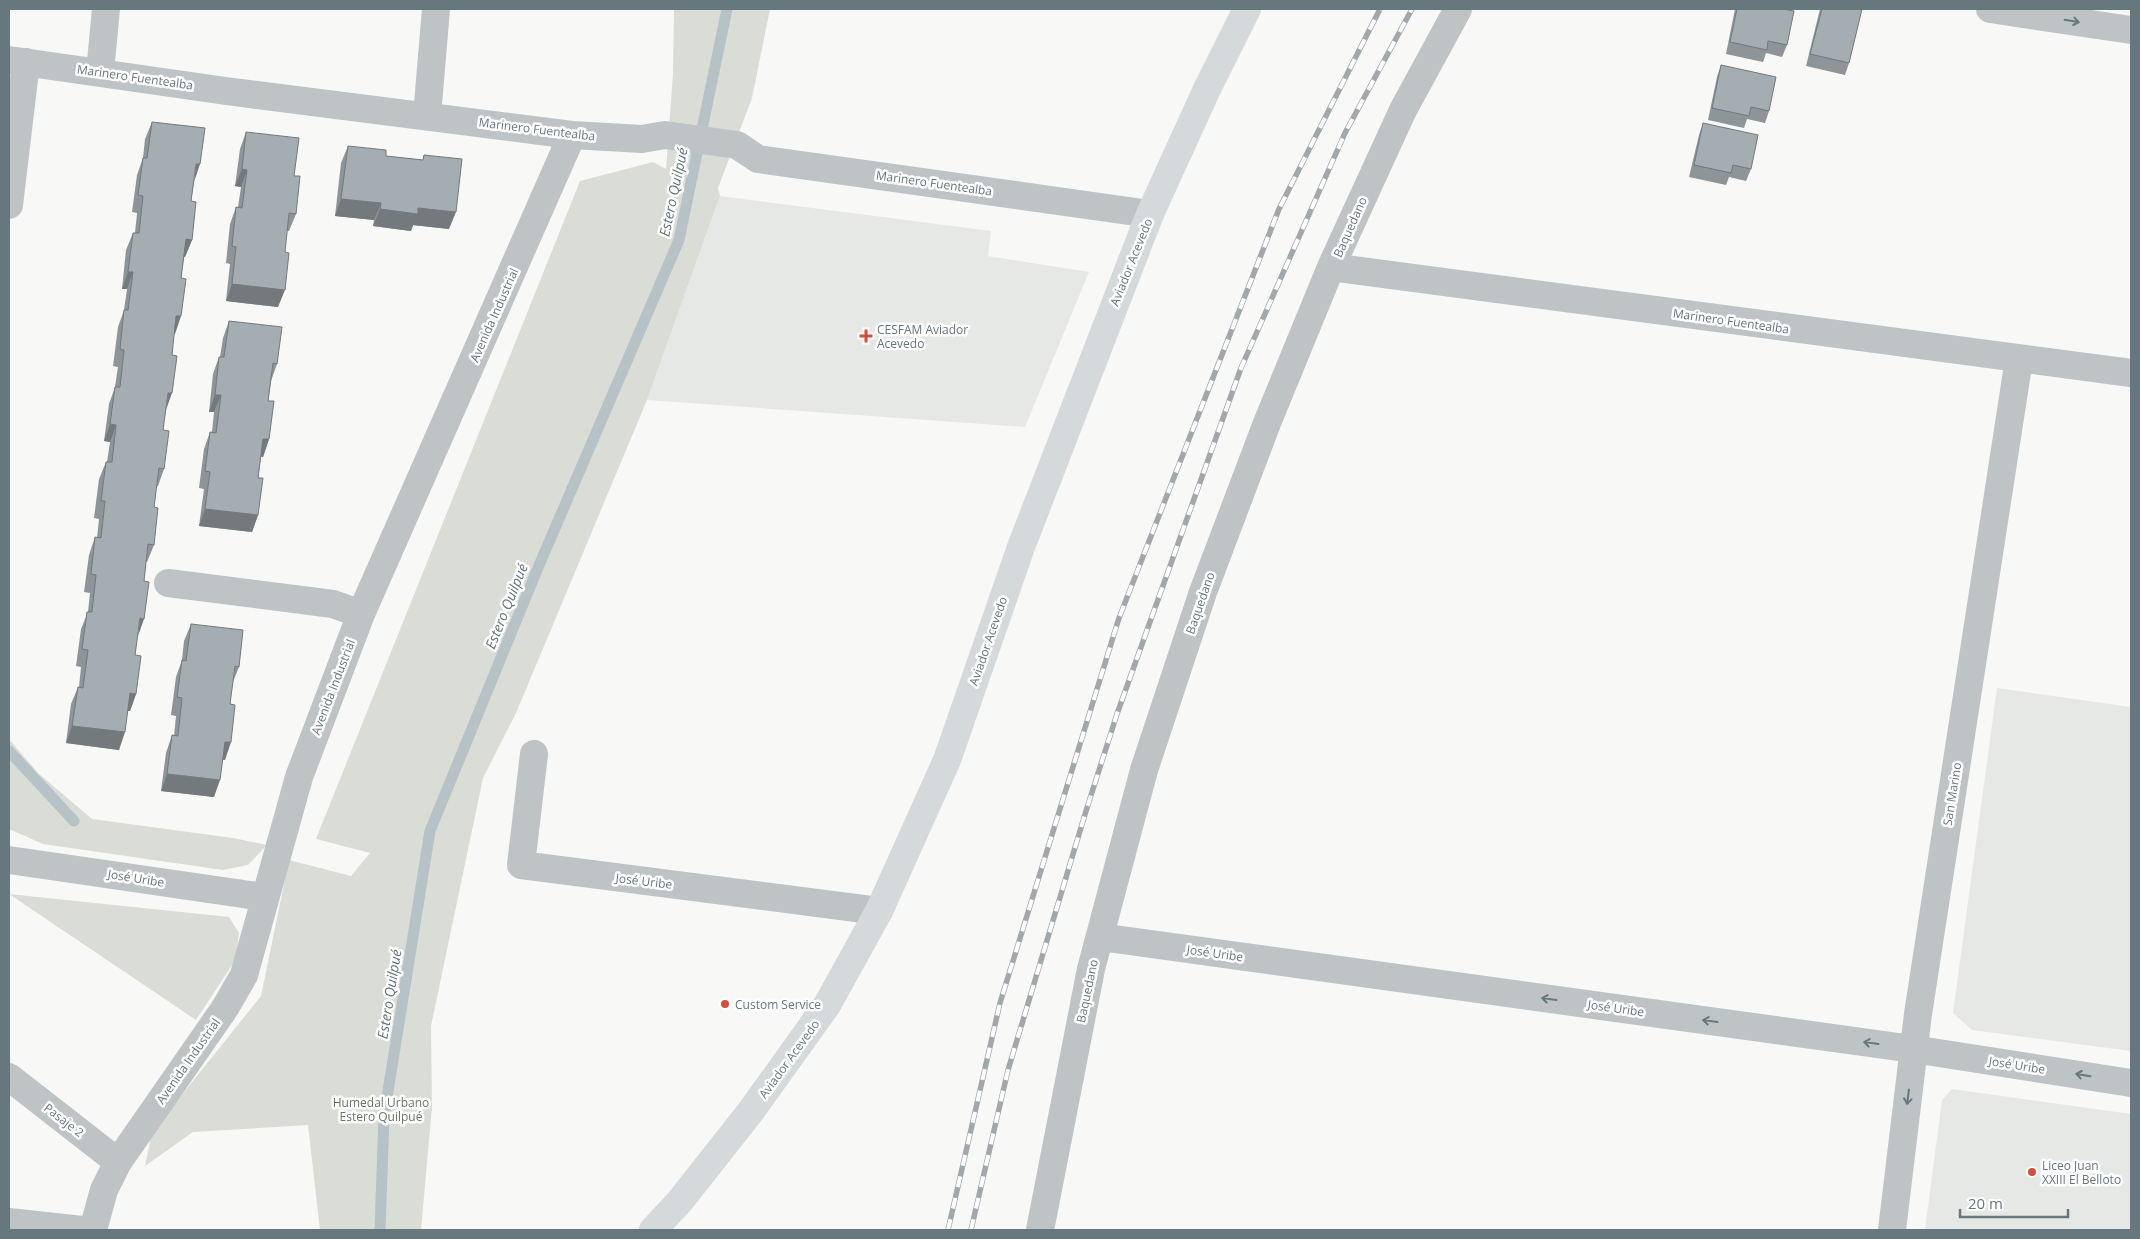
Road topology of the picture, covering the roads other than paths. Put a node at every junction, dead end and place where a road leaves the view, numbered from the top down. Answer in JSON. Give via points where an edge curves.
{"nodes":[{"id":1,"x":106,"y":9,"type":"edge"},
{"id":2,"x":436,"y":9,"type":"edge"},
{"id":3,"x":1247,"y":9,"type":"edge"},
{"id":4,"x":1458,"y":9,"type":"edge"},
{"id":5,"x":1990,"y":9,"type":"edge"},
{"id":6,"x":2131,"y":30,"type":"edge"},
{"id":7,"x":17,"y":61,"type":"edge"},
{"id":8,"x":100,"y":72,"type":"junction"},
{"id":9,"x":427,"y":116,"type":"junction"},
{"id":10,"x":572,"y":136,"type":"junction"},
{"id":11,"x":9,"y":205,"type":"edge"},
{"id":12,"x":1150,"y":214,"type":"junction"},
{"id":13,"x":1331,"y":267,"type":"junction"},
{"id":14,"x":2019,"y":359,"type":"junction"},
{"id":15,"x":2131,"y":373,"type":"edge"},
{"id":16,"x":168,"y":584,"type":"dead end"},
{"id":17,"x":361,"y":614,"type":"junction"},
{"id":18,"x":534,"y":754,"type":"dead end"},
{"id":19,"x":9,"y":860,"type":"edge"},
{"id":20,"x":264,"y":897,"type":"junction"},
{"id":21,"x":879,"y":911,"type":"junction"},
{"id":22,"x":1100,"y":937,"type":"junction"},
{"id":23,"x":1913,"y":1048,"type":"junction"},
{"id":24,"x":9,"y":1077,"type":"edge"},
{"id":25,"x":2131,"y":1083,"type":"edge"},
{"id":26,"x":118,"y":1162,"type":"junction"},
{"id":27,"x":9,"y":1222,"type":"edge"},
{"id":28,"x":82,"y":1230,"type":"edge"},
{"id":29,"x":93,"y":1230,"type":"edge"},
{"id":30,"x":653,"y":1230,"type":"edge"},
{"id":31,"x":1040,"y":1230,"type":"edge"},
{"id":32,"x":1892,"y":1230,"type":"edge"}],
"edges":[{"from":1,"to":8,"type":"street"},
{"from":2,"to":9,"type":"street"},
{"from":3,"to":12,"type":"main road","name":"Aviador Acevedo"},
{"from":4,"to":13,"type":"street","name":"Baquedano","via":[[1403,110]]},
{"from":5,"to":6,"type":"street","one_way":true},
{"from":7,"to":8,"type":"street","name":"Marinero Fuentealba"},
{"from":7,"to":11,"type":"street"},
{"from":8,"to":9,"type":"street","name":"Marinero Fuentealba"},
{"from":9,"to":10,"type":"street","name":"Marinero Fuentealba"},
{"from":10,"to":12,"type":"street","name":"Marinero Fuentealba","via":[[642,139],[665,136],[737,145],[758,159]]},
{"from":10,"to":17,"type":"street","name":"Avenida Industrial"},
{"from":12,"to":21,"type":"main road","name":"Aviador Acevedo","via":[[1021,547],[947,760]]},
{"from":13,"to":14,"type":"street","name":"Marinero Fuentealba"},
{"from":13,"to":22,"type":"street","name":"Baquedano","via":[[1203,592],[1144,770]]},
{"from":14,"to":15,"type":"street","name":"Marinero Fuentealba"},
{"from":14,"to":23,"type":"street","name":"San Marino"},
{"from":16,"to":17,"type":"street","via":[[333,604]]},
{"from":17,"to":20,"type":"street","name":"Avenida Industrial","via":[[299,777]]},
{"from":18,"to":21,"type":"street","name":"José Uribe","via":[[521,865]]},
{"from":19,"to":20,"type":"street","name":"José Uribe"},
{"from":20,"to":26,"type":"street","name":"Avenida Industrial","via":[[244,975]]},
{"from":21,"to":30,"type":"main road","name":"Aviador Acevedo","via":[[827,1005],[751,1111]]},
{"from":23,"to":22,"type":"street","name":"José Uribe","one_way":true},
{"from":22,"to":31,"type":"street","name":"Baquedano","via":[[1091,968]]},
{"from":25,"to":23,"type":"street","name":"José Uribe","one_way":true},
{"from":23,"to":32,"type":"street","name":"San Marino","one_way":true},
{"from":24,"to":26,"type":"street","name":"Pasaje 2"},
{"from":26,"to":29,"type":"street","name":"Avenida Industrial","via":[[104,1190]]},
{"from":27,"to":28,"type":"street"}]}
